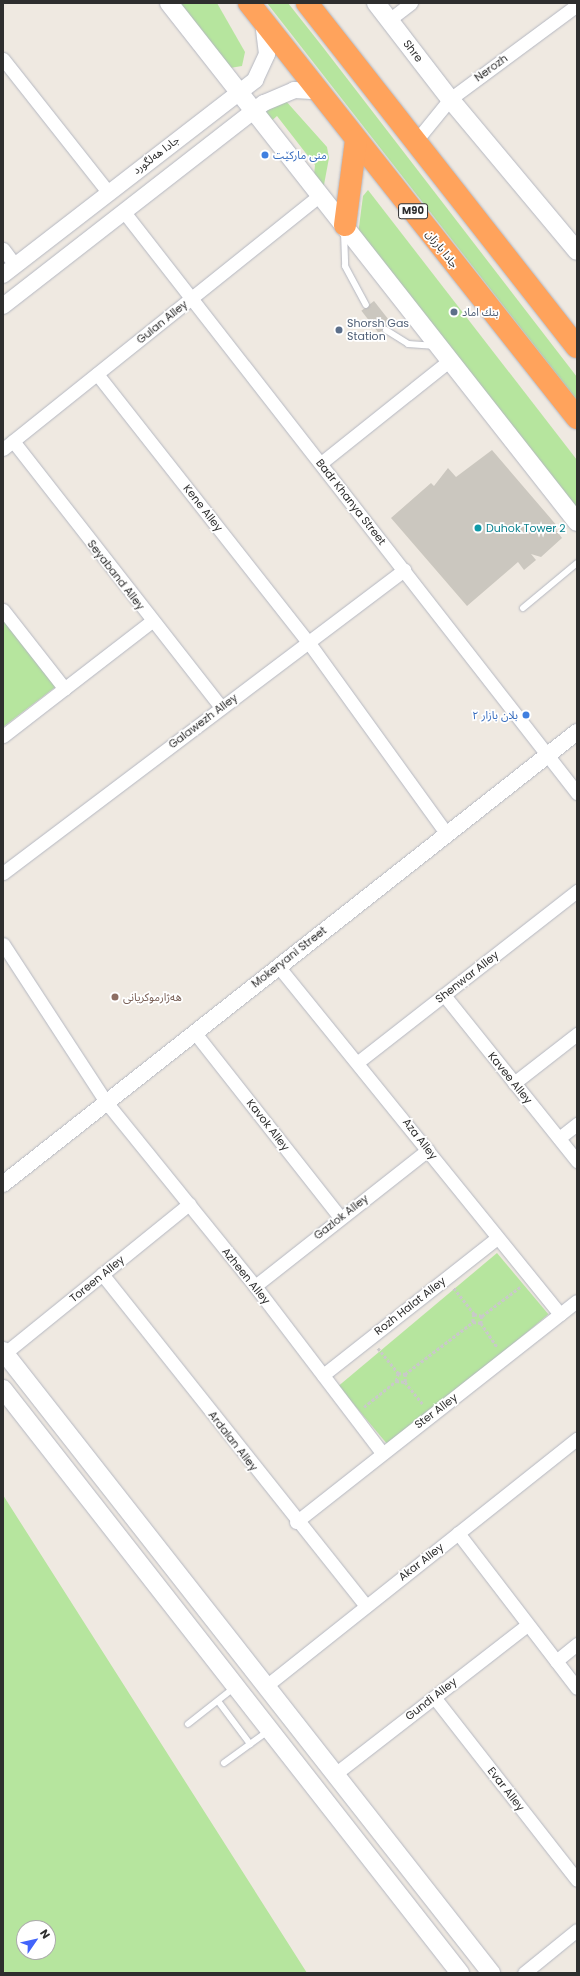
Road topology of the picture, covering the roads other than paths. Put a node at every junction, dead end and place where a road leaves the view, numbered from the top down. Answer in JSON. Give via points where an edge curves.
{"nodes":[{"id":1,"x":170,"y":3,"type":"edge"},
{"id":2,"x":307,"y":3,"type":"edge"},
{"id":3,"x":376,"y":3,"type":"edge"},
{"id":4,"x":411,"y":3,"type":"edge"},
{"id":5,"x":577,"y":5,"type":"edge"},
{"id":6,"x":254,"y":9,"type":"edge"},
{"id":7,"x":389,"y":20,"type":"junction"},
{"id":8,"x":3,"y":59,"type":"edge"},
{"id":9,"x":240,"y":91,"type":"junction"},
{"id":10,"x":316,"y":91,"type":"junction"},
{"id":11,"x":450,"y":99,"type":"junction"},
{"id":12,"x":254,"y":110,"type":"junction"},
{"id":13,"x":356,"y":140,"type":"junction"},
{"id":14,"x":415,"y":142,"type":"junction"},
{"id":15,"x":108,"y":192,"type":"junction"},
{"id":16,"x":321,"y":194,"type":"junction"},
{"id":17,"x":124,"y":212,"type":"junction"},
{"id":18,"x":345,"y":225,"type":"junction"},
{"id":19,"x":3,"y":249,"type":"edge"},
{"id":20,"x":577,"y":251,"type":"edge"},
{"id":21,"x":9,"y":270,"type":"edge"},
{"id":22,"x":191,"y":299,"type":"junction"},
{"id":23,"x":366,"y":305,"type":"dead end"},
{"id":24,"x":3,"y":306,"type":"edge"},
{"id":25,"x":386,"y":330,"type":"dead end"},
{"id":26,"x":439,"y":346,"type":"junction"},
{"id":27,"x":577,"y":347,"type":"edge"},
{"id":28,"x":450,"y":360,"type":"junction"},
{"id":29,"x":97,"y":374,"type":"junction"},
{"id":30,"x":577,"y":418,"type":"edge"},
{"id":31,"x":8,"y":445,"type":"edge"},
{"id":32,"x":321,"y":463,"type":"junction"},
{"id":33,"x":577,"y":522,"type":"edge"},
{"id":34,"x":577,"y":563,"type":"edge"},
{"id":35,"x":404,"y":570,"type":"junction"},
{"id":36,"x":523,"y":608,"type":"dead end"},
{"id":37,"x":3,"y":610,"type":"edge"},
{"id":38,"x":152,"y":622,"type":"junction"},
{"id":39,"x":309,"y":643,"type":"junction"},
{"id":40,"x":65,"y":689,"type":"junction"},
{"id":41,"x":221,"y":707,"type":"junction"},
{"id":42,"x":577,"y":732,"type":"edge"},
{"id":43,"x":3,"y":736,"type":"edge"},
{"id":44,"x":547,"y":756,"type":"junction"},
{"id":45,"x":577,"y":793,"type":"edge"},
{"id":46,"x":447,"y":834,"type":"junction"},
{"id":47,"x":3,"y":873,"type":"edge"},
{"id":48,"x":577,"y":892,"type":"edge"},
{"id":49,"x":3,"y":944,"type":"edge"},
{"id":50,"x":278,"y":966,"type":"junction"},
{"id":51,"x":444,"y":995,"type":"junction"},
{"id":52,"x":195,"y":1033,"type":"junction"},
{"id":53,"x":577,"y":1034,"type":"edge"},
{"id":54,"x":358,"y":1062,"type":"junction"},
{"id":55,"x":514,"y":1083,"type":"junction"},
{"id":56,"x":106,"y":1102,"type":"junction"},
{"id":57,"x":577,"y":1124,"type":"edge"},
{"id":58,"x":559,"y":1138,"type":"junction"},
{"id":59,"x":428,"y":1150,"type":"junction"},
{"id":60,"x":577,"y":1161,"type":"edge"},
{"id":61,"x":3,"y":1184,"type":"edge"},
{"id":62,"x":189,"y":1204,"type":"junction"},
{"id":63,"x":340,"y":1217,"type":"junction"},
{"id":64,"x":496,"y":1238,"type":"junction"},
{"id":65,"x":102,"y":1274,"type":"junction"},
{"id":66,"x":255,"y":1286,"type":"junction"},
{"id":67,"x":577,"y":1300,"type":"edge"},
{"id":68,"x":560,"y":1314,"type":"junction"},
{"id":69,"x":4,"y":1352,"type":"edge"},
{"id":70,"x":323,"y":1375,"type":"junction"},
{"id":71,"x":3,"y":1389,"type":"edge"},
{"id":72,"x":577,"y":1439,"type":"edge"},
{"id":73,"x":382,"y":1453,"type":"junction"},
{"id":74,"x":296,"y":1522,"type":"junction"},
{"id":75,"x":458,"y":1533,"type":"junction"},
{"id":76,"x":366,"y":1606,"type":"junction"},
{"id":77,"x":527,"y":1625,"type":"junction"},
{"id":78,"x":577,"y":1644,"type":"edge"},
{"id":79,"x":556,"y":1661,"type":"junction"},
{"id":80,"x":266,"y":1686,"type":"junction"},
{"id":81,"x":236,"y":1687,"type":"junction"},
{"id":82,"x":577,"y":1688,"type":"edge"},
{"id":83,"x":434,"y":1697,"type":"junction"},
{"id":84,"x":218,"y":1701,"type":"junction"},
{"id":85,"x":188,"y":1724,"type":"dead end"},
{"id":86,"x":269,"y":1730,"type":"junction"},
{"id":87,"x":250,"y":1744,"type":"junction"},
{"id":88,"x":224,"y":1764,"type":"dead end"},
{"id":89,"x":335,"y":1774,"type":"junction"},
{"id":90,"x":408,"y":1866,"type":"junction"},
{"id":91,"x":577,"y":1880,"type":"edge"},
{"id":92,"x":389,"y":1882,"type":"junction"},
{"id":93,"x":577,"y":1930,"type":"edge"},
{"id":94,"x":460,"y":1973,"type":"edge"},
{"id":95,"x":491,"y":1973,"type":"edge"},
{"id":96,"x":524,"y":1973,"type":"edge"}],
"edges":[{"from":1,"to":9,"type":"main road"},
{"from":2,"to":14,"type":"highway"},
{"from":3,"to":7,"type":"main road","name":"Shre"},
{"from":4,"to":7,"type":"street"},
{"from":5,"to":11,"type":"street","name":"Nerozh"},
{"from":6,"to":9,"type":"street","name":"جادا هەلگورد","via":[[266,34],[267,54],[255,80]]},
{"from":6,"to":10,"type":"highway","name":"جادا بارزان","number":"M90"},
{"from":7,"to":11,"type":"main road","name":"Shre"},
{"from":8,"to":15,"type":"street"},
{"from":9,"to":12,"type":"main road"},
{"from":9,"to":15,"type":"street","name":"جادا هەلگورد"},
{"from":10,"to":12,"type":"street","via":[[284,92]]},
{"from":10,"to":13,"type":"highway","name":"جادا بارزان","number":"M90"},
{"from":11,"to":14,"type":"street","name":"Nerozh"},
{"from":11,"to":20,"type":"main road","name":"Shre"},
{"from":12,"to":16,"type":"main road"},
{"from":12,"to":17,"type":"street"},
{"from":13,"to":18,"type":"highway"},
{"from":13,"to":30,"type":"highway","name":"جادا بارزان","number":"M90"},
{"from":14,"to":27,"type":"highway"},
{"from":15,"to":17,"type":"street"},
{"from":15,"to":21,"type":"street","name":"جادا هەلگورد"},
{"from":16,"to":18,"type":"main road"},
{"from":16,"to":22,"type":"street","name":"Gulan Alley"},
{"from":17,"to":22,"type":"street","name":"Badr Khanya Street"},
{"from":17,"to":24,"type":"street"},
{"from":18,"to":23,"type":"lane","via":[[345,266]]},
{"from":18,"to":26,"type":"main road"},
{"from":19,"to":21,"type":"street"},
{"from":22,"to":29,"type":"street","name":"Gulan Alley"},
{"from":22,"to":32,"type":"street","name":"Badr Khanya Street"},
{"from":25,"to":26,"type":"lane","via":[[408,344]]},
{"from":26,"to":28,"type":"main road"},
{"from":28,"to":32,"type":"street"},
{"from":28,"to":33,"type":"main road"},
{"from":29,"to":31,"type":"street","name":"Gulan Alley"},
{"from":29,"to":39,"type":"street","name":"Kene Alley"},
{"from":31,"to":38,"type":"street","name":"Seyaband Alley"},
{"from":32,"to":35,"type":"street","name":"Badr Khanya Street"},
{"from":34,"to":36,"type":"lane"},
{"from":35,"to":39,"type":"street","name":"Galawezh Alley"},
{"from":35,"to":44,"type":"street","name":"Badr Khanya Street"},
{"from":37,"to":40,"type":"street"},
{"from":38,"to":40,"type":"street"},
{"from":38,"to":41,"type":"street","name":"Seyaband Alley"},
{"from":39,"to":41,"type":"street","name":"Galawezh Alley"},
{"from":39,"to":46,"type":"street","name":"Kene Alley"},
{"from":40,"to":43,"type":"street"},
{"from":41,"to":47,"type":"street","name":"Galawezh Alley"},
{"from":42,"to":44,"type":"street","name":"Mokeryani Street"},
{"from":44,"to":45,"type":"street","name":"Badr Khanya Street"},
{"from":44,"to":46,"type":"street","name":"Mokeryani Street"},
{"from":46,"to":50,"type":"street","name":"Mokeryani Street"},
{"from":48,"to":51,"type":"street","name":"Shenwar Alley"},
{"from":49,"to":56,"type":"street","name":"Azheen Alley"},
{"from":50,"to":52,"type":"street","name":"Mokeryani Street"},
{"from":50,"to":54,"type":"street","name":"Aza Alley"},
{"from":51,"to":54,"type":"street","name":"Shenwar Alley"},
{"from":51,"to":55,"type":"street","name":"Kavee Alley"},
{"from":52,"to":56,"type":"street","name":"Mokeryani Street"},
{"from":52,"to":63,"type":"street","name":"Kavok Alley"},
{"from":53,"to":55,"type":"street"},
{"from":54,"to":59,"type":"street","name":"Aza Alley"},
{"from":55,"to":58,"type":"street","name":"Kavee Alley"},
{"from":56,"to":61,"type":"street","name":"Mokeryani Street"},
{"from":56,"to":62,"type":"street","name":"Azheen Alley"},
{"from":57,"to":58,"type":"street"},
{"from":58,"to":60,"type":"street","name":"Kavee Alley"},
{"from":59,"to":63,"type":"street","name":"Gazlok Alley"},
{"from":59,"to":64,"type":"street","name":"Aza Alley"},
{"from":62,"to":65,"type":"street","name":"Toreen Alley"},
{"from":62,"to":66,"type":"street","name":"Azheen Alley"},
{"from":63,"to":66,"type":"street","name":"Gazlok Alley"},
{"from":64,"to":68,"type":"street","name":"Aza Alley"},
{"from":64,"to":70,"type":"street","name":"Rozh Halat Alley"},
{"from":65,"to":69,"type":"street","name":"Toreen Alley"},
{"from":65,"to":74,"type":"street","name":"Ardalan Alley"},
{"from":66,"to":70,"type":"street","name":"Azheen Alley"},
{"from":67,"to":68,"type":"street","name":"Ster Alley"},
{"from":68,"to":73,"type":"street","name":"Ster Alley"},
{"from":69,"to":80,"type":"main road"},
{"from":70,"to":73,"type":"street","name":"Azheen Alley"},
{"from":71,"to":81,"type":"main road"},
{"from":72,"to":75,"type":"street","name":"Akar Alley"},
{"from":73,"to":74,"type":"street","name":"Ster Alley"},
{"from":74,"to":76,"type":"street","name":"Ardalan Alley"},
{"from":75,"to":76,"type":"street","name":"Akar Alley"},
{"from":75,"to":77,"type":"street"},
{"from":76,"to":80,"type":"street","name":"Akar Alley"},
{"from":77,"to":79,"type":"street"},
{"from":77,"to":83,"type":"street","name":"Gundi Alley"},
{"from":78,"to":79,"type":"street"},
{"from":79,"to":82,"type":"street"},
{"from":80,"to":89,"type":"main road"},
{"from":81,"to":84,"type":"lane"},
{"from":81,"to":86,"type":"main road"},
{"from":83,"to":89,"type":"street","name":"Gundi Alley"},
{"from":83,"to":91,"type":"street","name":"Evar Alley"},
{"from":84,"to":85,"type":"lane"},
{"from":84,"to":87,"type":"lane"},
{"from":86,"to":87,"type":"lane"},
{"from":86,"to":92,"type":"main road"},
{"from":87,"to":88,"type":"lane"},
{"from":89,"to":90,"type":"main road"},
{"from":90,"to":92,"type":"main road"},
{"from":90,"to":95,"type":"main road"},
{"from":92,"to":94,"type":"main road"},
{"from":93,"to":96,"type":"street"}]}
